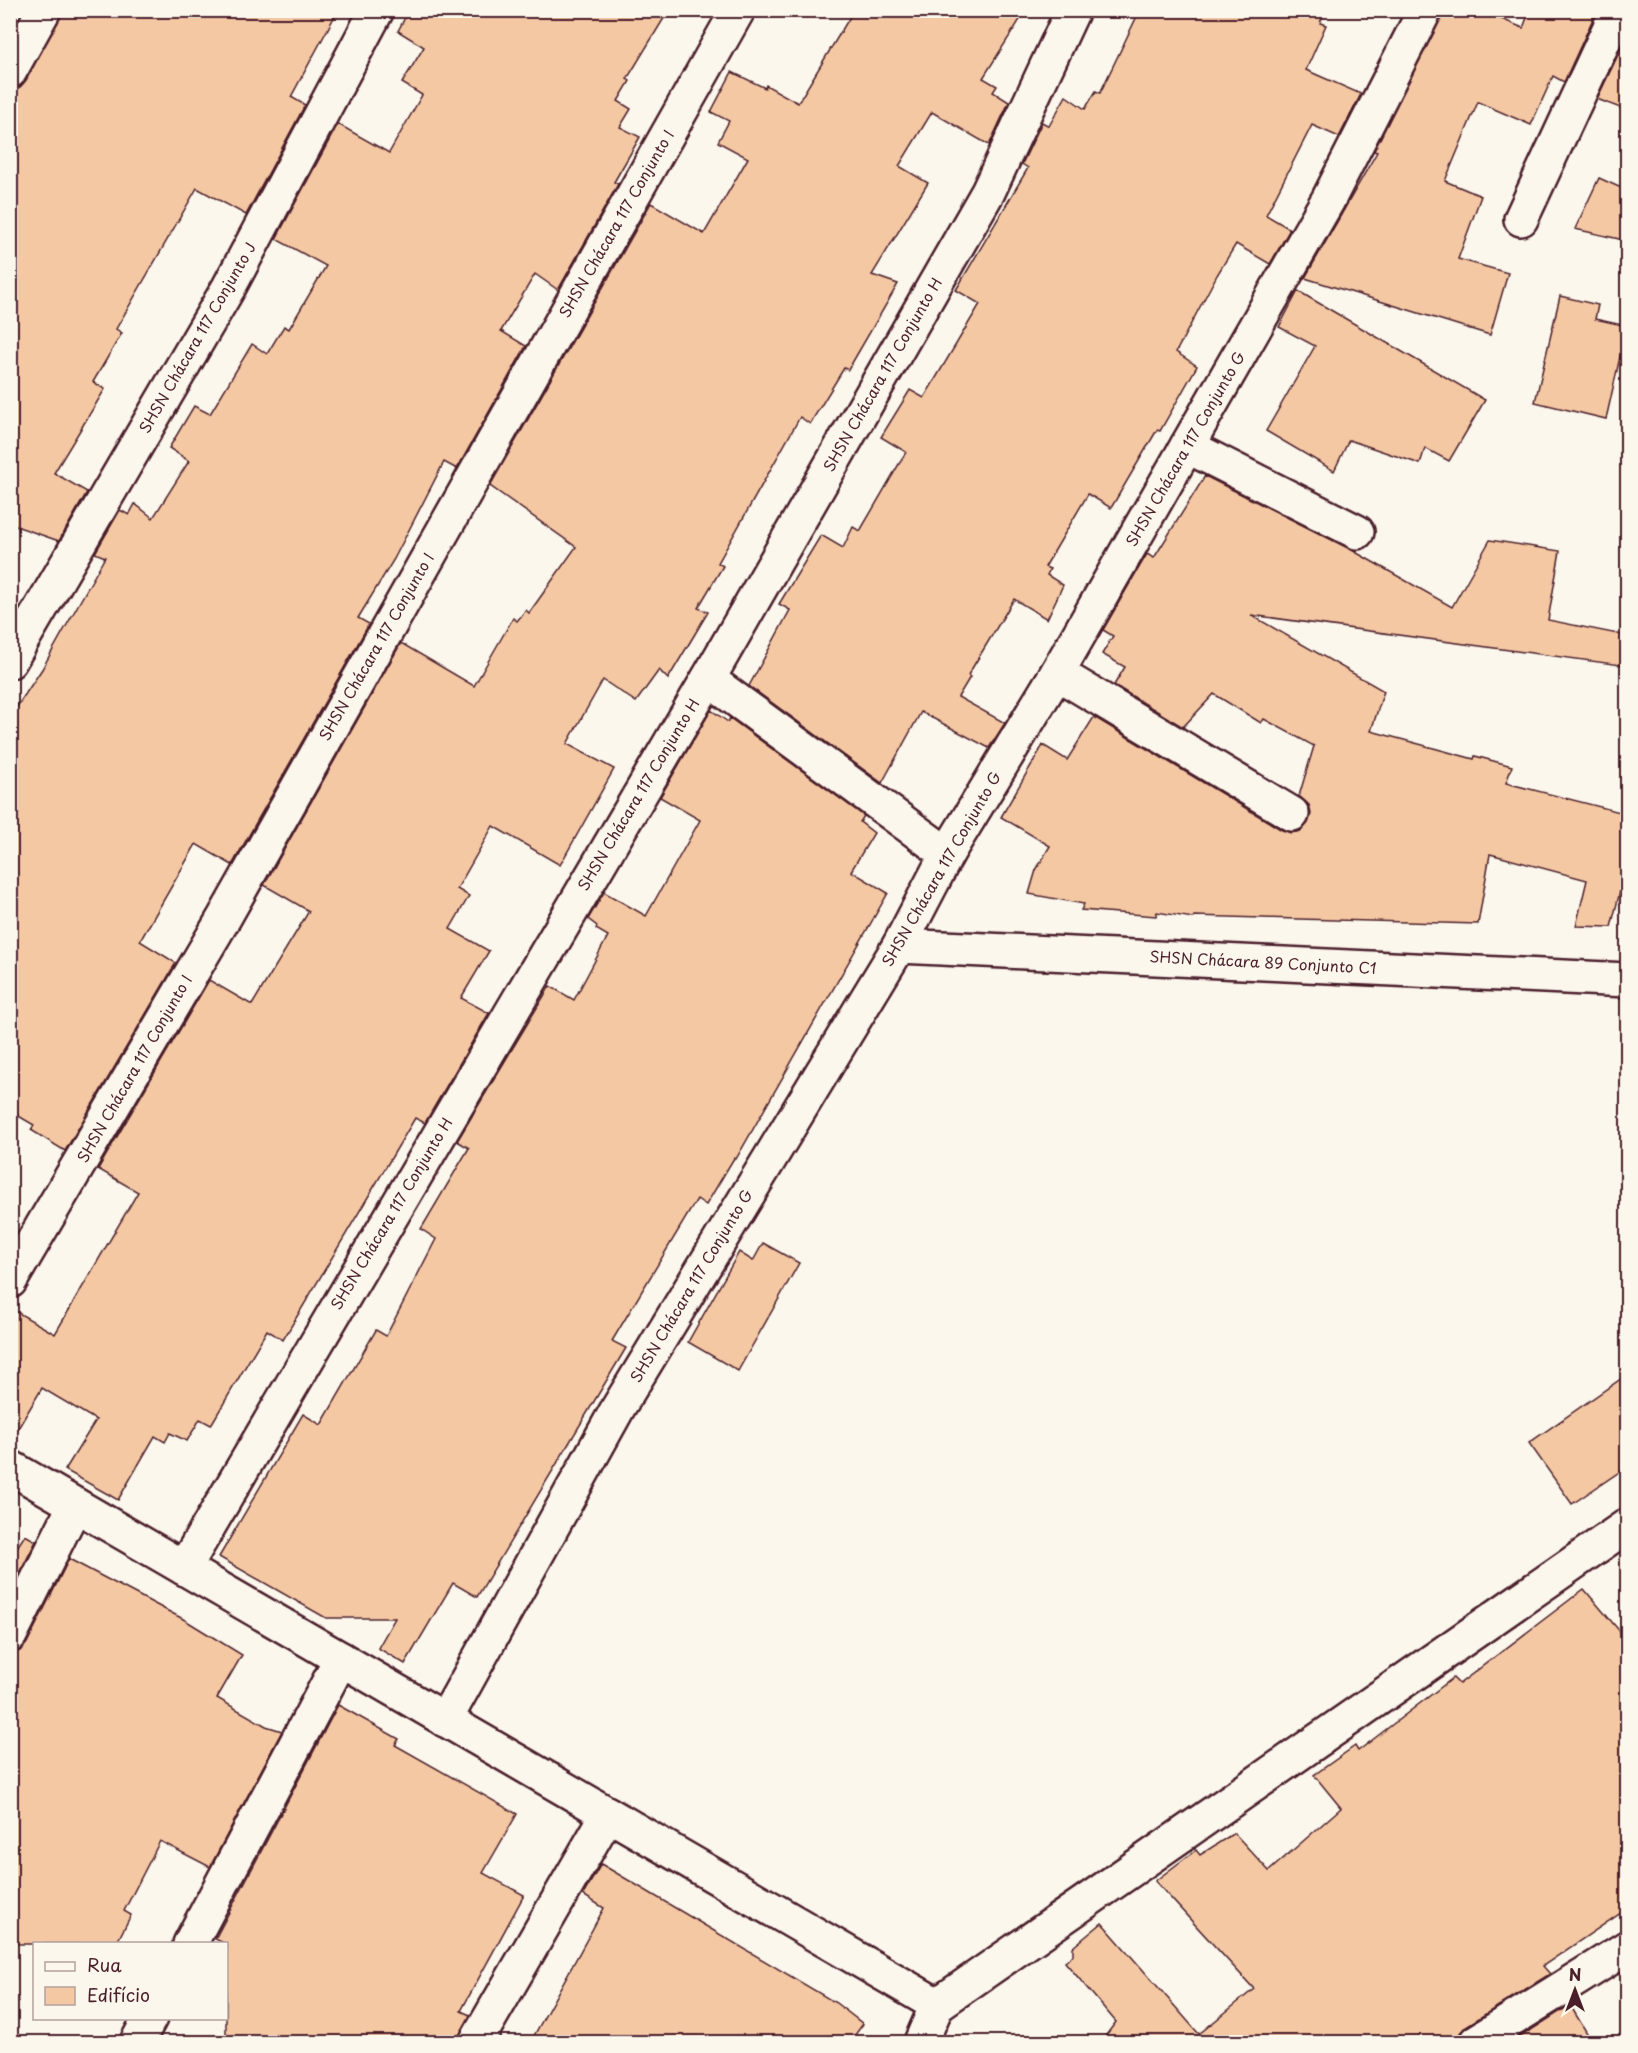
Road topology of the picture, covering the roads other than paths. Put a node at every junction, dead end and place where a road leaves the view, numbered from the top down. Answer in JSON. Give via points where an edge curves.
{"nodes":[{"id":1,"x":44,"y":10,"type":"edge"},
{"id":2,"x":377,"y":10,"type":"edge"},
{"id":3,"x":738,"y":10,"type":"edge"},
{"id":4,"x":1073,"y":10,"type":"edge"},
{"id":5,"x":1425,"y":10,"type":"edge"},
{"id":6,"x":1618,"y":10,"type":"edge"},
{"id":7,"x":10,"y":71,"type":"edge"},
{"id":8,"x":1521,"y":219,"type":"dead end"},
{"id":9,"x":1187,"y":446,"type":"junction"},
{"id":10,"x":1356,"y":532,"type":"dead end"},
{"id":11,"x":10,"y":661,"type":"edge"},
{"id":12,"x":1057,"y":673,"type":"junction"},
{"id":13,"x":708,"y":679,"type":"junction"},
{"id":14,"x":1292,"y":814,"type":"dead end"},
{"id":15,"x":947,"y":854,"type":"junction"},
{"id":16,"x":899,"y":946,"type":"junction"},
{"id":17,"x":1628,"y":980,"type":"edge"},
{"id":18,"x":10,"y":1281,"type":"edge"},
{"id":19,"x":10,"y":1467,"type":"edge"},
{"id":20,"x":75,"y":1505,"type":"junction"},
{"id":21,"x":1628,"y":1525,"type":"edge"},
{"id":22,"x":184,"y":1568,"type":"junction"},
{"id":23,"x":10,"y":1635,"type":"edge"},
{"id":24,"x":341,"y":1659,"type":"junction"},
{"id":25,"x":446,"y":1720,"type":"junction"},
{"id":26,"x":608,"y":1814,"type":"junction"},
{"id":27,"x":191,"y":1942,"type":"edge"},
{"id":28,"x":1628,"y":1947,"type":"edge"},
{"id":29,"x":937,"y":2005,"type":"junction"},
{"id":30,"x":150,"y":2020,"type":"edge"},
{"id":31,"x":138,"y":2043,"type":"edge"},
{"id":32,"x":476,"y":2043,"type":"edge"},
{"id":33,"x":921,"y":2043,"type":"edge"},
{"id":34,"x":1476,"y":2043,"type":"edge"}],
"edges":[{"from":1,"to":7,"type":"street"},
{"from":2,"to":11,"type":"street","name":"SHSN Chácara 117 Conjunto J","via":[[229,287]]},
{"from":3,"to":18,"type":"street","name":"SHSN Chácara 117 Conjunto I","via":[[224,918]]},
{"from":4,"to":13,"type":"street","name":"SHSN Chácara 117 Conjunto H","via":[[988,192]]},
{"from":5,"to":9,"type":"street","name":"SHSN Chácara 117 Conjunto G","via":[[1328,200]]},
{"from":6,"to":8,"type":"street"},
{"from":9,"to":10,"type":"street"},
{"from":9,"to":12,"type":"street","name":"SHSN Chácara 117 Conjunto G"},
{"from":12,"to":14,"type":"street"},
{"from":12,"to":15,"type":"street","name":"SHSN Chácara 117 Conjunto G"},
{"from":13,"to":15,"type":"street"},
{"from":13,"to":22,"type":"street","name":"SHSN Chácara 117 Conjunto H"},
{"from":15,"to":16,"type":"street","name":"SHSN Chácara 117 Conjunto G"},
{"from":16,"to":17,"type":"street","name":"SHSN Chácara 89 Conjunto C1"},
{"from":16,"to":25,"type":"street","name":"SHSN Chácara 117 Conjunto G","via":[[618,1408]]},
{"from":19,"to":20,"type":"street"},
{"from":20,"to":22,"type":"street"},
{"from":20,"to":23,"type":"street"},
{"from":21,"to":29,"type":"street"},
{"from":22,"to":24,"type":"street"},
{"from":24,"to":25,"type":"street"},
{"from":24,"to":27,"type":"street"},
{"from":25,"to":26,"type":"street"},
{"from":26,"to":29,"type":"street"},
{"from":26,"to":32,"type":"street"},
{"from":28,"to":34,"type":"street"},
{"from":29,"to":33,"type":"street"},
{"from":30,"to":31,"type":"street"}]}
